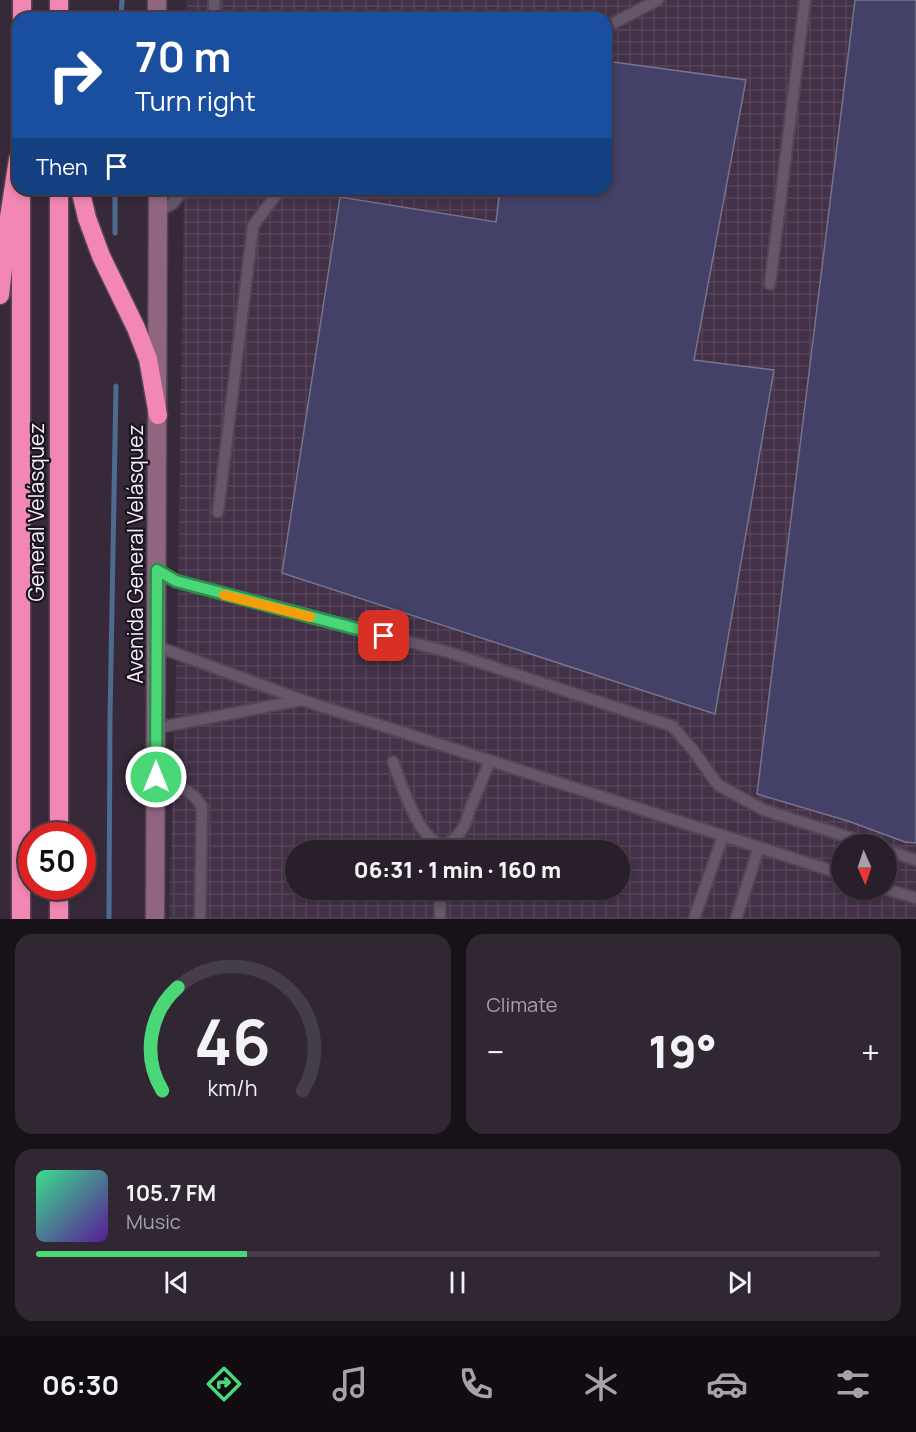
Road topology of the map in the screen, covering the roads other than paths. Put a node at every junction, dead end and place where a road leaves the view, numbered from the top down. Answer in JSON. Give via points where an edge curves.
{"nodes":[{"id":1,"x":658,"y":0,"type":"edge"},
{"id":2,"x":805,"y":0,"type":"edge"},
{"id":3,"x":612,"y":24,"type":"edge"},
{"id":4,"x":12,"y":195,"type":"edge"},
{"id":5,"x":21,"y":195,"type":"edge"},
{"id":6,"x":59,"y":195,"type":"edge"},
{"id":7,"x":81,"y":195,"type":"edge"},
{"id":8,"x":158,"y":195,"type":"edge"},
{"id":9,"x":179,"y":195,"type":"edge"},
{"id":10,"x":276,"y":195,"type":"edge"},
{"id":11,"x":158,"y":211,"type":"junction"},
{"id":12,"x":770,"y":284,"type":"dead end"},
{"id":13,"x":0,"y":295,"type":"edge"},
{"id":14,"x":158,"y":415,"type":"junction"},
{"id":15,"x":218,"y":512,"type":"dead end"},
{"id":16,"x":157,"y":570,"type":"junction"},
{"id":17,"x":156,"y":646,"type":"junction"},
{"id":18,"x":302,"y":700,"type":"junction"},
{"id":19,"x":156,"y":728,"type":"junction"},
{"id":20,"x":490,"y":761,"type":"junction"},
{"id":21,"x":393,"y":762,"type":"dead end"},
{"id":22,"x":156,"y":777,"type":"junction"},
{"id":23,"x":59,"y":822,"type":"edge"},
{"id":24,"x":839,"y":834,"type":"edge"},
{"id":25,"x":723,"y":836,"type":"junction"},
{"id":26,"x":432,"y":840,"type":"edge"},
{"id":27,"x":452,"y":840,"type":"edge"},
{"id":28,"x":759,"y":847,"type":"junction"},
{"id":29,"x":897,"y":854,"type":"edge"},
{"id":30,"x":916,"y":860,"type":"edge"},
{"id":31,"x":831,"y":870,"type":"edge"},
{"id":32,"x":897,"y":892,"type":"edge"},
{"id":33,"x":916,"y":898,"type":"edge"},
{"id":34,"x":59,"y":900,"type":"edge"},
{"id":35,"x":440,"y":900,"type":"edge"},
{"id":36,"x":21,"y":919,"type":"edge"},
{"id":37,"x":58,"y":919,"type":"edge"},
{"id":38,"x":155,"y":919,"type":"edge"},
{"id":39,"x":200,"y":919,"type":"edge"},
{"id":40,"x":440,"y":919,"type":"edge"},
{"id":41,"x":694,"y":919,"type":"edge"},
{"id":42,"x":736,"y":919,"type":"edge"}],
"edges":[{"from":1,"to":3,"type":"lane"},
{"from":2,"to":12,"type":"lane"},
{"from":4,"to":13,"type":"highway"},
{"from":5,"to":36,"type":"highway","name":"General Velásquez"},
{"from":6,"to":23,"type":"highway","name":"General Velásquez"},
{"from":7,"to":14,"type":"highway","via":[[101,256],[148,359]]},
{"from":8,"to":11,"type":"main road","name":"Avenida General Velásquez"},
{"from":9,"to":11,"type":"lane"},
{"from":10,"to":15,"type":"lane","via":[[253,226]]},
{"from":11,"to":14,"type":"main road","name":"Avenida General Velásquez"},
{"from":14,"to":16,"type":"main road","name":"Avenida General Velásquez"},
{"from":16,"to":17,"type":"main road","name":"Avenida General Velásquez"},
{"from":16,"to":24,"type":"lane","via":[[176,581],[448,652],[672,726],[718,785],[764,810]]},
{"from":17,"to":18,"type":"lane"},
{"from":17,"to":19,"type":"main road","name":"Avenida General Velásquez"},
{"from":18,"to":19,"type":"lane"},
{"from":18,"to":20,"type":"lane"},
{"from":19,"to":22,"type":"main road","name":"Avenida General Velásquez"},
{"from":20,"to":25,"type":"lane"},
{"from":20,"to":27,"type":"lane","via":[[462,830]]},
{"from":21,"to":26,"type":"lane","via":[[418,824]]},
{"from":22,"to":38,"type":"main road","name":"Avenida General Velásquez"},
{"from":22,"to":39,"type":"lane","via":[[189,791],[202,807]]},
{"from":25,"to":28,"type":"lane"},
{"from":25,"to":41,"type":"lane"},
{"from":28,"to":31,"type":"lane"},
{"from":28,"to":42,"type":"lane"},
{"from":29,"to":30,"type":"lane"},
{"from":32,"to":33,"type":"lane"},
{"from":34,"to":37,"type":"highway"},
{"from":35,"to":40,"type":"lane"}]}
